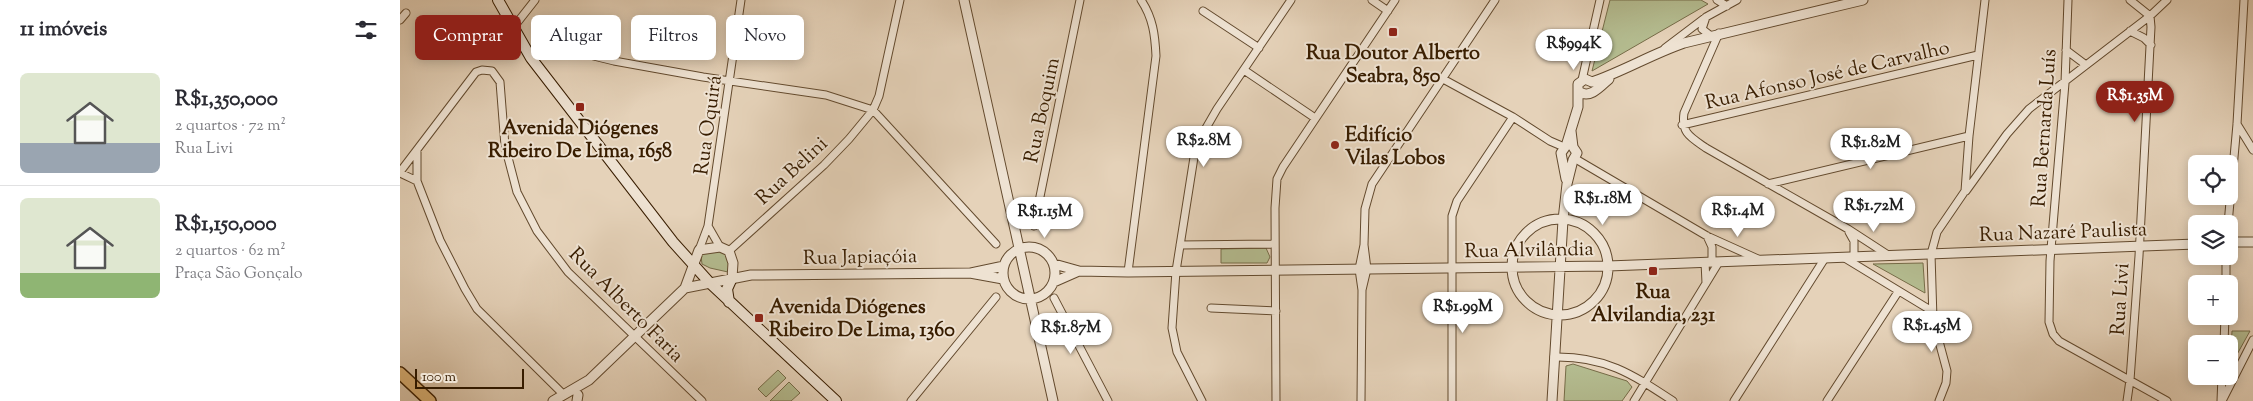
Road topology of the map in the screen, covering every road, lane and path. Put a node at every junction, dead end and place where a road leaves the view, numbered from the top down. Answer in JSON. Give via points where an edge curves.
{"nodes":[{"id":1,"x":498,"y":0,"type":"edge"},
{"id":2,"x":535,"y":0,"type":"edge"},
{"id":3,"x":741,"y":0,"type":"edge"},
{"id":4,"x":900,"y":0,"type":"edge"},
{"id":5,"x":964,"y":0,"type":"edge"},
{"id":6,"x":1080,"y":0,"type":"edge"},
{"id":7,"x":1142,"y":0,"type":"edge"},
{"id":8,"x":1291,"y":0,"type":"edge"},
{"id":9,"x":1372,"y":0,"type":"edge"},
{"id":10,"x":1395,"y":0,"type":"edge"},
{"id":11,"x":1495,"y":0,"type":"edge"},
{"id":12,"x":1600,"y":0,"type":"edge"},
{"id":13,"x":1718,"y":0,"type":"edge"},
{"id":14,"x":1737,"y":0,"type":"edge"},
{"id":15,"x":1864,"y":0,"type":"edge"},
{"id":16,"x":1985,"y":0,"type":"edge"},
{"id":17,"x":2068,"y":0,"type":"edge"},
{"id":18,"x":2130,"y":0,"type":"edge"},
{"id":19,"x":2167,"y":0,"type":"edge"},
{"id":20,"x":2244,"y":0,"type":"edge"},
{"id":21,"x":1727,"y":6,"type":"junction"},
{"id":22,"x":1203,"y":11,"type":"dead end"},
{"id":23,"x":1388,"y":11,"type":"junction"},
{"id":24,"x":406,"y":13,"type":"dead end"},
{"id":25,"x":506,"y":15,"type":"edge"},
{"id":26,"x":2150,"y":16,"type":"junction"},
{"id":27,"x":521,"y":17,"type":"edge"},
{"id":28,"x":1706,"y":17,"type":"junction"},
{"id":29,"x":400,"y":20,"type":"edge"},
{"id":30,"x":2130,"y":32,"type":"junction"},
{"id":31,"x":1711,"y":36,"type":"junction"},
{"id":32,"x":521,"y":42,"type":"edge"},
{"id":33,"x":2151,"y":45,"type":"junction"},
{"id":34,"x":1715,"y":47,"type":"junction"},
{"id":35,"x":1259,"y":48,"type":"junction"},
{"id":36,"x":1662,"y":50,"type":"junction"},
{"id":37,"x":2066,"y":50,"type":"junction"},
{"id":38,"x":1978,"y":55,"type":"junction"},
{"id":39,"x":531,"y":58,"type":"edge"},
{"id":40,"x":532,"y":60,"type":"edge"},
{"id":41,"x":611,"y":60,"type":"edge"},
{"id":42,"x":2086,"y":65,"type":"junction"},
{"id":43,"x":1244,"y":70,"type":"junction"},
{"id":44,"x":1443,"y":79,"type":"junction"},
{"id":45,"x":730,"y":80,"type":"junction"},
{"id":46,"x":2064,"y":83,"type":"junction"},
{"id":47,"x":1587,"y":87,"type":"junction"},
{"id":48,"x":873,"y":110,"type":"junction"},
{"id":49,"x":1512,"y":117,"type":"junction"},
{"id":50,"x":1316,"y":118,"type":"junction"},
{"id":51,"x":2237,"y":124,"type":"junction"},
{"id":52,"x":1682,"y":125,"type":"junction"},
{"id":53,"x":1969,"y":136,"type":"junction"},
{"id":54,"x":417,"y":150,"type":"junction"},
{"id":55,"x":2253,"y":150,"type":"edge"},
{"id":56,"x":1569,"y":153,"type":"junction"},
{"id":57,"x":400,"y":173,"type":"edge"},
{"id":58,"x":418,"y":181,"type":"junction"},
{"id":59,"x":1768,"y":184,"type":"junction"},
{"id":60,"x":1965,"y":191,"type":"junction"},
{"id":61,"x":2229,"y":215,"type":"edge"},
{"id":62,"x":1563,"y":220,"type":"junction"},
{"id":63,"x":708,"y":226,"type":"junction"},
{"id":64,"x":1034,"y":226,"type":"dead end"},
{"id":65,"x":1848,"y":229,"type":"junction"},
{"id":66,"x":1707,"y":236,"type":"junction"},
{"id":67,"x":2238,"y":242,"type":"edge"},
{"id":68,"x":2253,"y":242,"type":"edge"},
{"id":69,"x":996,"y":244,"type":"dead end"},
{"id":70,"x":1275,"y":244,"type":"junction"},
{"id":71,"x":2188,"y":244,"type":"edge"},
{"id":72,"x":1180,"y":245,"type":"junction"},
{"id":73,"x":2139,"y":245,"type":"junction"},
{"id":74,"x":720,"y":247,"type":"junction"},
{"id":75,"x":1020,"y":248,"type":"junction"},
{"id":76,"x":2050,"y":248,"type":"junction"},
{"id":77,"x":699,"y":250,"type":"junction"},
{"id":78,"x":729,"y":251,"type":"junction"},
{"id":79,"x":1888,"y":254,"type":"junction"},
{"id":80,"x":1931,"y":254,"type":"junction"},
{"id":81,"x":1854,"y":256,"type":"junction"},
{"id":82,"x":1843,"y":257,"type":"junction"},
{"id":83,"x":1825,"y":258,"type":"junction"},
{"id":84,"x":1760,"y":260,"type":"junction"},
{"id":85,"x":1712,"y":262,"type":"junction"},
{"id":86,"x":733,"y":263,"type":"junction"},
{"id":87,"x":692,"y":264,"type":"junction"},
{"id":88,"x":1054,"y":264,"type":"junction"},
{"id":89,"x":1004,"y":266,"type":"junction"},
{"id":90,"x":1608,"y":266,"type":"junction"},
{"id":91,"x":1560,"y":267,"type":"junction"},
{"id":92,"x":1453,"y":268,"type":"junction"},
{"id":93,"x":1512,"y":268,"type":"junction"},
{"id":94,"x":1363,"y":269,"type":"junction"},
{"id":95,"x":1276,"y":270,"type":"junction"},
{"id":96,"x":1079,"y":271,"type":"junction"},
{"id":97,"x":1176,"y":271,"type":"junction"},
{"id":98,"x":1128,"y":272,"type":"junction"},
{"id":99,"x":970,"y":273,"type":"junction"},
{"id":100,"x":750,"y":275,"type":"junction"},
{"id":101,"x":732,"y":278,"type":"junction"},
{"id":102,"x":1003,"y":280,"type":"junction"},
{"id":103,"x":709,"y":282,"type":"junction"},
{"id":104,"x":1054,"y":282,"type":"junction"},
{"id":105,"x":1706,"y":283,"type":"junction"},
{"id":106,"x":685,"y":288,"type":"junction"},
{"id":107,"x":1898,"y":292,"type":"junction"},
{"id":108,"x":996,"y":297,"type":"dead end"},
{"id":109,"x":1054,"y":298,"type":"dead end"},
{"id":110,"x":1031,"y":300,"type":"junction"},
{"id":111,"x":729,"y":302,"type":"junction"},
{"id":112,"x":1211,"y":308,"type":"dead end"},
{"id":113,"x":1276,"y":311,"type":"junction"},
{"id":114,"x":1932,"y":311,"type":"junction"},
{"id":115,"x":1557,"y":315,"type":"junction"},
{"id":116,"x":636,"y":336,"type":"junction"},
{"id":117,"x":2253,"y":340,"type":"edge"},
{"id":118,"x":1554,"y":357,"type":"junction"},
{"id":119,"x":400,"y":373,"type":"edge"},
{"id":120,"x":2130,"y":380,"type":"junction"},
{"id":121,"x":400,"y":383,"type":"edge"},
{"id":122,"x":1645,"y":383,"type":"junction"},
{"id":123,"x":2222,"y":385,"type":"edge"},
{"id":124,"x":420,"y":391,"type":"junction"},
{"id":125,"x":571,"y":397,"type":"edge"},
{"id":126,"x":430,"y":401,"type":"edge"},
{"id":127,"x":553,"y":401,"type":"edge"},
{"id":128,"x":702,"y":401,"type":"edge"},
{"id":129,"x":836,"y":401,"type":"edge"},
{"id":130,"x":911,"y":401,"type":"edge"},
{"id":131,"x":1053,"y":401,"type":"edge"},
{"id":132,"x":1108,"y":401,"type":"edge"},
{"id":133,"x":1202,"y":401,"type":"edge"},
{"id":134,"x":1276,"y":401,"type":"edge"},
{"id":135,"x":1362,"y":401,"type":"edge"},
{"id":136,"x":1452,"y":401,"type":"edge"},
{"id":137,"x":1552,"y":401,"type":"edge"},
{"id":138,"x":1634,"y":401,"type":"edge"},
{"id":139,"x":1673,"y":401,"type":"edge"},
{"id":140,"x":1734,"y":401,"type":"edge"},
{"id":141,"x":1827,"y":401,"type":"edge"},
{"id":142,"x":1939,"y":401,"type":"edge"},
{"id":143,"x":2127,"y":401,"type":"edge"},
{"id":144,"x":2167,"y":401,"type":"edge"},
{"id":145,"x":2221,"y":401,"type":"edge"}],
"edges":[{"from":1,"to":25,"type":"main road"},
{"from":2,"to":27,"type":"street"},
{"from":3,"to":45,"type":"street","name":"Rua Oquirá"},
{"from":4,"to":48,"type":"street","name":"Rua Belini"},
{"from":5,"to":75,"type":"street"},
{"from":6,"to":64,"type":"street","name":"Rua Boquim"},
{"from":7,"to":98,"type":"street","via":[[1155,32],[1156,56]]},
{"from":8,"to":35,"type":"street"},
{"from":9,"to":23,"type":"street"},
{"from":10,"to":23,"type":"street"},
{"from":11,"to":44,"type":"street"},
{"from":12,"to":47,"type":"street","via":[[1587,59]]},
{"from":13,"to":21,"type":"street"},
{"from":14,"to":21,"type":"street"},
{"from":15,"to":31,"type":"street"},
{"from":16,"to":38,"type":"street"},
{"from":17,"to":37,"type":"street","name":"Rua Bernarda Luís"},
{"from":18,"to":26,"type":"street"},
{"from":19,"to":26,"type":"street"},
{"from":20,"to":51,"type":"street"},
{"from":21,"to":28,"type":"street"},
{"from":22,"to":35,"type":"street"},
{"from":23,"to":50,"type":"street"},
{"from":24,"to":29,"type":"street"},
{"from":26,"to":30,"type":"street"},
{"from":26,"to":33,"type":"street","name":"Rua Livi"},
{"from":28,"to":31,"type":"street","via":[[1702,29]]},
{"from":28,"to":36,"type":"street"},
{"from":30,"to":33,"type":"street"},
{"from":30,"to":42,"type":"street"},
{"from":31,"to":34,"type":"street"},
{"from":31,"to":34,"type":"street"},
{"from":31,"to":36,"type":"street"},
{"from":32,"to":39,"type":"main road"},
{"from":33,"to":73,"type":"street","name":"Rua Livi"},
{"from":34,"to":52,"type":"street","via":[[1688,103]]},
{"from":35,"to":43,"type":"street"},
{"from":36,"to":47,"type":"street"},
{"from":37,"to":42,"type":"street"},
{"from":37,"to":46,"type":"street","name":"Rua Bernarda Luís"},
{"from":38,"to":52,"type":"street","name":"Rua Afonso José de Carvalho"},
{"from":38,"to":53,"type":"street"},
{"from":40,"to":87,"type":"main road"},
{"from":41,"to":45,"type":"street"},
{"from":42,"to":46,"type":"street"},
{"from":43,"to":50,"type":"street"},
{"from":43,"to":72,"type":"street","via":[[1195,151]]},
{"from":44,"to":49,"type":"street"},
{"from":44,"to":94,"type":"street","via":[[1372,184],[1365,209]]},
{"from":45,"to":48,"type":"street","via":[[826,95]]},
{"from":45,"to":63,"type":"street","name":"Rua Oquirá"},
{"from":46,"to":60,"type":"street","via":[[2017,121]]},
{"from":46,"to":76,"type":"street","name":"Rua Bernarda Luís"},
{"from":47,"to":56,"type":"street","via":[[1571,131]]},
{"from":48,"to":69,"type":"street"},
{"from":48,"to":78,"type":"street","name":"Rua Belini","via":[[824,165]]},
{"from":49,"to":56,"type":"street"},
{"from":49,"to":92,"type":"street","via":[[1454,208]]},
{"from":50,"to":70,"type":"street","via":[[1277,179]]},
{"from":51,"to":55,"type":"street"},
{"from":51,"to":61,"type":"street"},
{"from":52,"to":59,"type":"street","via":[[1694,140]]},
{"from":53,"to":59,"type":"street"},
{"from":53,"to":60,"type":"street"},
{"from":54,"to":57,"type":"street"},
{"from":54,"to":58,"type":"street"},
{"from":54,"to":116,"type":"street","name":"Rua Alberto Faria","via":[[476,72],[492,71],[500,82],[505,146],[517,192],[526,212],[568,272]]},
{"from":56,"to":62,"type":"street"},
{"from":56,"to":66,"type":"street"},
{"from":57,"to":58,"type":"street"},
{"from":58,"to":125,"type":"street","via":[[440,240],[477,309],[554,386]]},
{"from":59,"to":65,"type":"street"},
{"from":60,"to":80,"type":"street","via":[[1937,232]]},
{"from":62,"to":90,"type":"street","via":[[1580,224],[1595,234],[1602,244]]},
{"from":62,"to":91,"type":"street"},
{"from":62,"to":93,"type":"street","via":[[1544,222],[1527,233],[1516,248]]},
{"from":63,"to":74,"type":"street"},
{"from":63,"to":77,"type":"street","name":"Rua Oquirá"},
{"from":65,"to":79,"type":"street"},
{"from":65,"to":81,"type":"street","via":[[1854,241]]},
{"from":66,"to":84,"type":"street"},
{"from":66,"to":85,"type":"street","via":[[1712,247]]},
{"from":67,"to":68,"type":"street"},
{"from":70,"to":72,"type":"street"},
{"from":70,"to":95,"type":"street"},
{"from":71,"to":73,"type":"street","name":"Rua Nazaré Paulista"},
{"from":72,"to":97,"type":"street"},
{"from":73,"to":76,"type":"street","name":"Rua Nazaré Paulista"},
{"from":73,"to":120,"type":"street","name":"Rua Livi"},
{"from":74,"to":77,"type":"street"},
{"from":74,"to":78,"type":"street"},
{"from":75,"to":88,"type":"street","via":[[1040,249]]},
{"from":75,"to":89,"type":"street"},
{"from":75,"to":110,"type":"street"},
{"from":76,"to":80,"type":"street","name":"Rua Nazaré Paulista"},
{"from":76,"to":120,"type":"street","name":"Rua Bernarda Luís","via":[[2049,322],[2053,334]]},
{"from":77,"to":87,"type":"street"},
{"from":78,"to":86,"type":"street"},
{"from":79,"to":80,"type":"street","name":"Rua Alvilândia"},
{"from":79,"to":81,"type":"street","name":"Rua Alvilândia"},
{"from":80,"to":114,"type":"street"},
{"from":81,"to":82,"type":"street","name":"Rua Alvilândia"},
{"from":82,"to":83,"type":"street","name":"Rua Alvilândia"},
{"from":82,"to":107,"type":"street"},
{"from":83,"to":84,"type":"street","name":"Rua Alvilândia"},
{"from":83,"to":140,"type":"street"},
{"from":84,"to":85,"type":"street","name":"Rua Alvilândia"},
{"from":85,"to":90,"type":"street","name":"Rua Alvilândia"},
{"from":85,"to":105,"type":"street"},
{"from":85,"to":105,"type":"street"},
{"from":86,"to":100,"type":"street"},
{"from":86,"to":101,"type":"street"},
{"from":87,"to":103,"type":"main road"},
{"from":87,"to":106,"type":"street"},
{"from":88,"to":96,"type":"street"},
{"from":88,"to":104,"type":"street"},
{"from":89,"to":99,"type":"street","name":"Rua Japiaçóia"},
{"from":89,"to":102,"type":"street"},
{"from":90,"to":91,"type":"street","name":"Rua Alvilândia"},
{"from":90,"to":115,"type":"street","via":[[1605,284],[1596,299],[1583,310]]},
{"from":91,"to":93,"type":"street","name":"Rua Alvilândia"},
{"from":91,"to":115,"type":"street"},
{"from":92,"to":93,"type":"street","name":"Rua Alvilândia"},
{"from":92,"to":94,"type":"street","name":"Rua Alvilândia"},
{"from":92,"to":136,"type":"street"},
{"from":93,"to":115,"type":"street","via":[[1514,282],[1530,305]]},
{"from":94,"to":95,"type":"street","name":"Rua Alvilândia"},
{"from":94,"to":135,"type":"street"},
{"from":95,"to":97,"type":"street"},
{"from":95,"to":113,"type":"street"},
{"from":96,"to":98,"type":"street"},
{"from":96,"to":104,"type":"street"},
{"from":97,"to":98,"type":"street"},
{"from":97,"to":133,"type":"street","via":[[1174,339],[1182,363]]},
{"from":99,"to":100,"type":"street","name":"Rua Japiaçóia"},
{"from":99,"to":102,"type":"street","name":"Rua Japiaçóia"},
{"from":100,"to":101,"type":"street","name":"Rua Japiaçóia"},
{"from":101,"to":103,"type":"street"},
{"from":101,"to":111,"type":"main road","via":[[728,289]]},
{"from":102,"to":110,"type":"street","via":[[1016,296]]},
{"from":103,"to":106,"type":"street"},
{"from":103,"to":111,"type":"main road"},
{"from":104,"to":110,"type":"street","via":[[1045,294]]},
{"from":105,"to":122,"type":"street"},
{"from":106,"to":116,"type":"street"},
{"from":107,"to":114,"type":"street"},
{"from":107,"to":141,"type":"street"},
{"from":108,"to":130,"type":"street"},
{"from":109,"to":132,"type":"street"},
{"from":110,"to":131,"type":"street"},
{"from":111,"to":129,"type":"main road"},
{"from":112,"to":113,"type":"street"},
{"from":113,"to":134,"type":"street"},
{"from":114,"to":142,"type":"street","via":[[1947,371]]},
{"from":115,"to":118,"type":"street"},
{"from":116,"to":125,"type":"street"},
{"from":116,"to":128,"type":"street","name":"Rua Alberto Faria"},
{"from":117,"to":145,"type":"street"},
{"from":118,"to":122,"type":"street","via":[[1576,356],[1600,361]]},
{"from":118,"to":137,"type":"street"},
{"from":119,"to":124,"type":"highway"},
{"from":120,"to":143,"type":"street","name":"Rua Livi"},
{"from":120,"to":144,"type":"street","name":"Rua Bernarda Luís"},
{"from":121,"to":124,"type":"highway"},
{"from":122,"to":138,"type":"street"},
{"from":122,"to":139,"type":"street"},
{"from":123,"to":145,"type":"street"},
{"from":124,"to":126,"type":"highway"},
{"from":125,"to":127,"type":"street"}]}
